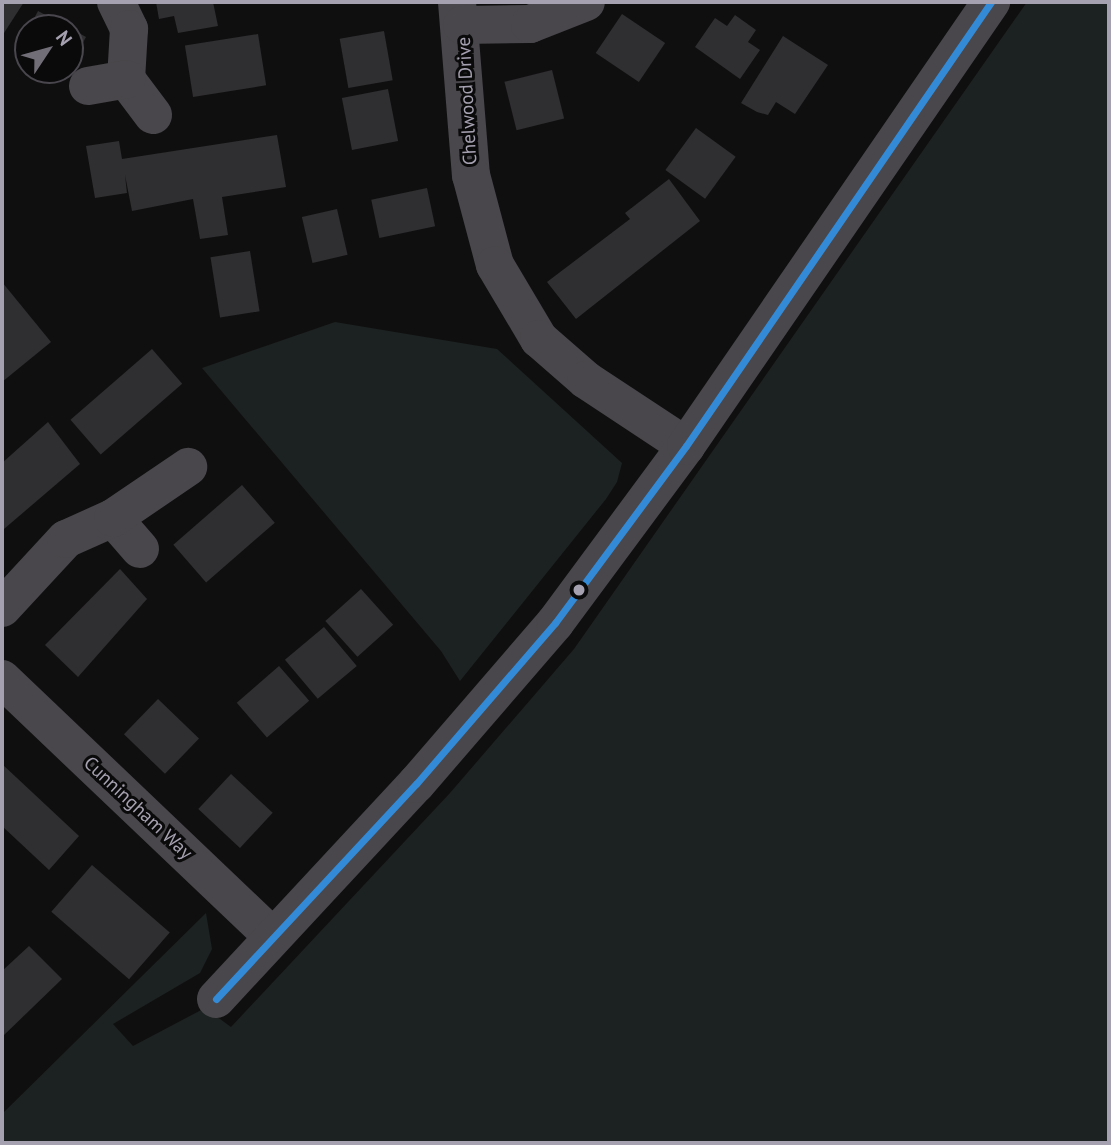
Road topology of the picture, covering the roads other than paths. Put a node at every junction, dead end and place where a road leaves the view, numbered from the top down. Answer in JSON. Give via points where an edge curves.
{"nodes":[{"id":1,"x":116,"y":2,"type":"edge"},
{"id":2,"x":586,"y":2,"type":"edge"},
{"id":3,"x":991,"y":2,"type":"edge"},
{"id":4,"x":460,"y":13,"type":"edge"},
{"id":5,"x":127,"y":79,"type":"junction"},
{"id":6,"x":88,"y":86,"type":"dead end"},
{"id":7,"x":153,"y":115,"type":"dead end"},
{"id":8,"x":686,"y":446,"type":"junction"},
{"id":9,"x":188,"y":467,"type":"dead end"},
{"id":10,"x":113,"y":518,"type":"junction"},
{"id":11,"x":140,"y":549,"type":"dead end"},
{"id":12,"x":2,"y":608,"type":"edge"},
{"id":13,"x":2,"y":679,"type":"edge"},
{"id":14,"x":273,"y":937,"type":"junction"},
{"id":15,"x":216,"y":999,"type":"dead end"}],
"edges":[{"from":1,"to":5,"type":"street","via":[[129,29]]},
{"from":2,"to":4,"type":"street","via":[[530,24]]},
{"from":3,"to":8,"type":"street"},
{"from":4,"to":8,"type":"street","name":"Chelwood Drive","via":[[471,175],[495,265],[539,339],[586,380]]},
{"from":5,"to":6,"type":"street"},
{"from":5,"to":7,"type":"street"},
{"from":8,"to":14,"type":"street","via":[[589,579],[496,695]]},
{"from":9,"to":10,"type":"street"},
{"from":10,"to":11,"type":"street"},
{"from":10,"to":12,"type":"street","via":[[66,539]]},
{"from":13,"to":14,"type":"street","name":"Cunningham Way"},
{"from":14,"to":15,"type":"street"}]}
